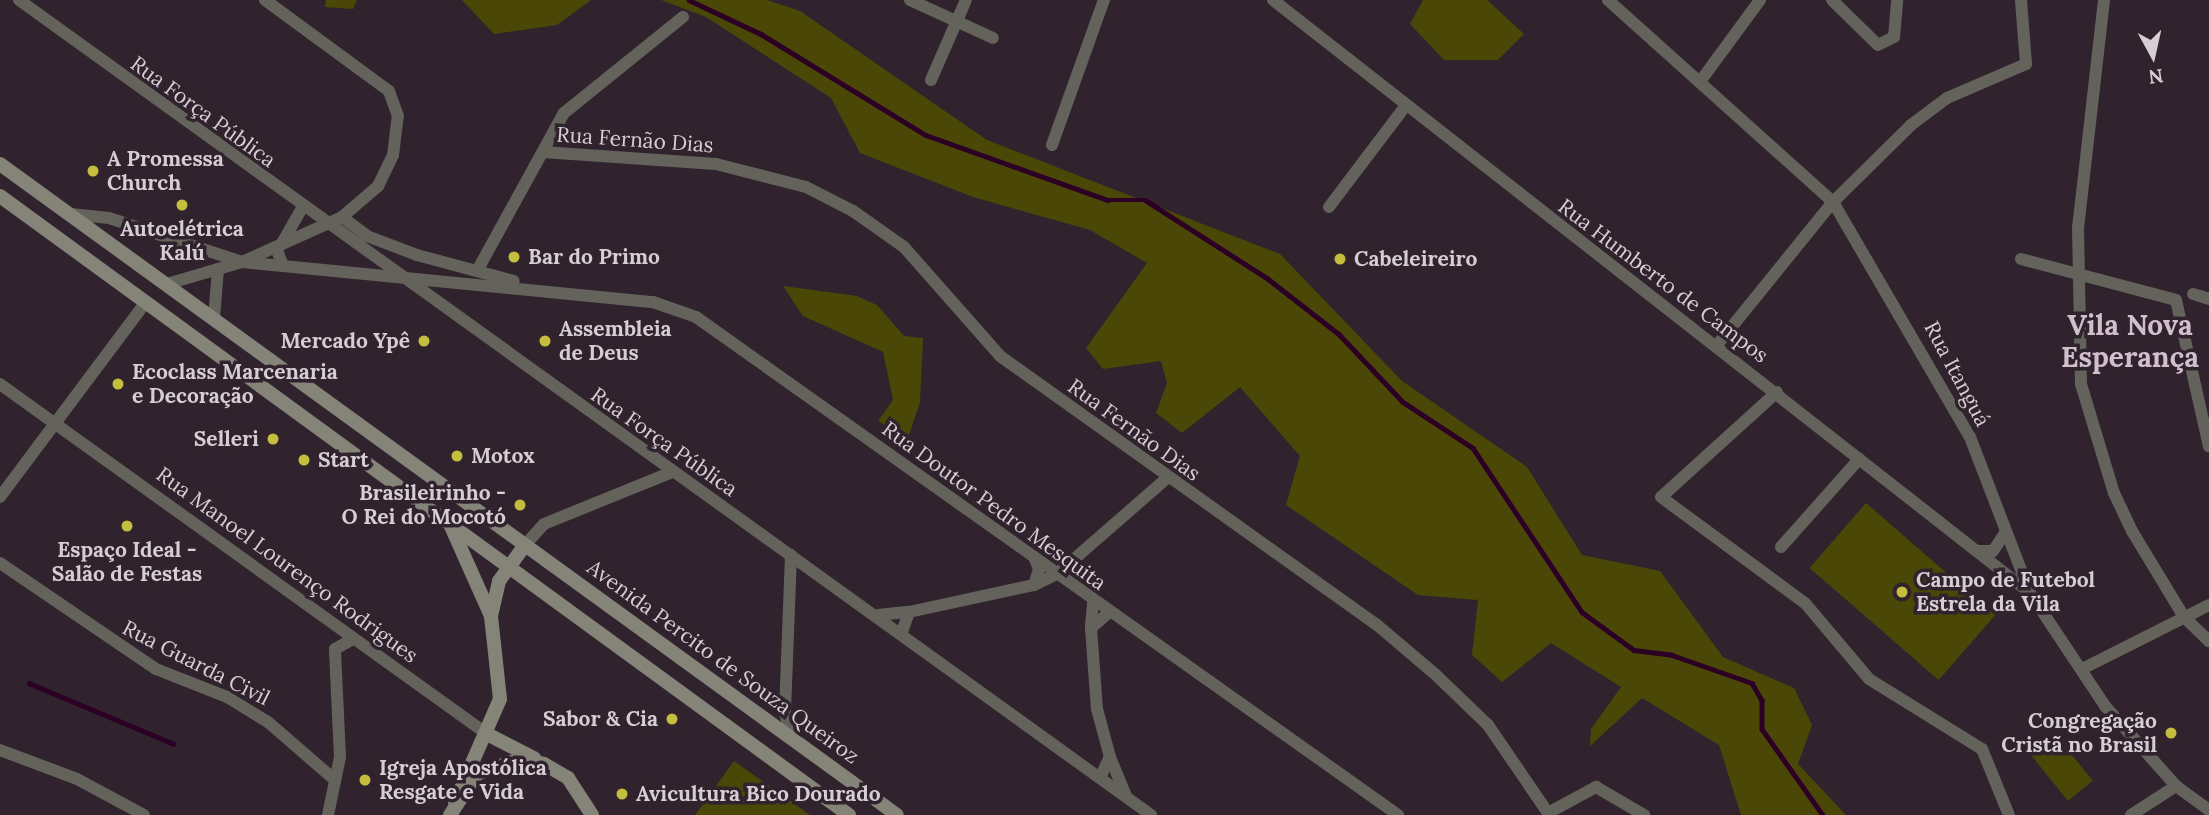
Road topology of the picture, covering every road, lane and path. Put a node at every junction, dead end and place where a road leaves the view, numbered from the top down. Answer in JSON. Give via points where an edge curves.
{"nodes":[{"id":1,"x":19,"y":0,"type":"edge"},
{"id":2,"x":265,"y":0,"type":"edge"},
{"id":3,"x":910,"y":0,"type":"edge"},
{"id":4,"x":966,"y":0,"type":"edge"},
{"id":5,"x":1104,"y":0,"type":"edge"},
{"id":6,"x":1273,"y":0,"type":"edge"},
{"id":7,"x":1608,"y":0,"type":"edge"},
{"id":8,"x":1760,"y":0,"type":"edge"},
{"id":9,"x":1832,"y":0,"type":"edge"},
{"id":10,"x":1898,"y":0,"type":"edge"},
{"id":11,"x":2021,"y":0,"type":"edge"},
{"id":12,"x":2104,"y":0,"type":"edge"},
{"id":13,"x":682,"y":17,"type":"dead end"},
{"id":14,"x":957,"y":20,"type":"junction"},
{"id":15,"x":993,"y":38,"type":"dead end"},
{"id":16,"x":1702,"y":79,"type":"junction"},
{"id":17,"x":931,"y":80,"type":"dead end"},
{"id":18,"x":1404,"y":108,"type":"junction"},
{"id":19,"x":1052,"y":145,"type":"dead end"},
{"id":20,"x":543,"y":152,"type":"junction"},
{"id":21,"x":0,"y":164,"type":"edge"},
{"id":22,"x":0,"y":196,"type":"edge"},
{"id":23,"x":1833,"y":202,"type":"junction"},
{"id":24,"x":1329,"y":206,"type":"dead end"},
{"id":25,"x":302,"y":208,"type":"junction"},
{"id":26,"x":67,"y":213,"type":"junction"},
{"id":27,"x":342,"y":217,"type":"junction"},
{"id":28,"x":326,"y":225,"type":"junction"},
{"id":29,"x":278,"y":247,"type":"junction"},
{"id":30,"x":2021,"y":258,"type":"dead end"},
{"id":31,"x":242,"y":262,"type":"junction"},
{"id":32,"x":283,"y":266,"type":"junction"},
{"id":33,"x":218,"y":269,"type":"junction"},
{"id":34,"x":477,"y":271,"type":"junction"},
{"id":35,"x":2076,"y":278,"type":"junction"},
{"id":36,"x":401,"y":279,"type":"junction"},
{"id":37,"x":167,"y":284,"type":"junction"},
{"id":38,"x":544,"y":289,"type":"junction"},
{"id":39,"x":2193,"y":294,"type":"dead end"},
{"id":40,"x":2209,"y":299,"type":"edge"},
{"id":41,"x":146,"y":302,"type":"junction"},
{"id":42,"x":214,"y":318,"type":"junction"},
{"id":43,"x":1717,"y":345,"type":"junction"},
{"id":44,"x":0,"y":384,"type":"edge"},
{"id":45,"x":1777,"y":393,"type":"junction"},
{"id":46,"x":56,"y":424,"type":"junction"},
{"id":47,"x":2209,"y":446,"type":"edge"},
{"id":48,"x":1860,"y":458,"type":"junction"},
{"id":49,"x":672,"y":472,"type":"junction"},
{"id":50,"x":1167,"y":478,"type":"junction"},
{"id":51,"x":0,"y":498,"type":"edge"},
{"id":52,"x":447,"y":519,"type":"junction"},
{"id":53,"x":2006,"y":532,"type":"junction"},
{"id":54,"x":525,"y":544,"type":"junction"},
{"id":55,"x":1781,"y":547,"type":"dead end"},
{"id":56,"x":1975,"y":550,"type":"junction"},
{"id":57,"x":791,"y":555,"type":"junction"},
{"id":58,"x":1034,"y":557,"type":"junction"},
{"id":59,"x":0,"y":563,"type":"edge"},
{"id":60,"x":508,"y":567,"type":"junction"},
{"id":61,"x":1057,"y":574,"type":"junction"},
{"id":62,"x":1034,"y":585,"type":"junction"},
{"id":63,"x":2031,"y":593,"type":"junction"},
{"id":64,"x":1093,"y":603,"type":"junction"},
{"id":65,"x":2209,"y":606,"type":"edge"},
{"id":66,"x":909,"y":612,"type":"junction"},
{"id":67,"x":1108,"y":613,"type":"junction"},
{"id":68,"x":878,"y":615,"type":"junction"},
{"id":69,"x":491,"y":617,"type":"junction"},
{"id":70,"x":2184,"y":617,"type":"junction"},
{"id":71,"x":1091,"y":628,"type":"junction"},
{"id":72,"x":902,"y":632,"type":"junction"},
{"id":73,"x":354,"y":639,"type":"junction"},
{"id":74,"x":2209,"y":641,"type":"edge"},
{"id":75,"x":2082,"y":669,"type":"junction"},
{"id":76,"x":486,"y":734,"type":"junction"},
{"id":77,"x":792,"y":736,"type":"junction"},
{"id":78,"x":2,"y":750,"type":"edge"},
{"id":79,"x":1110,"y":757,"type":"junction"},
{"id":80,"x":557,"y":770,"type":"junction"},
{"id":81,"x":1100,"y":778,"type":"junction"},
{"id":82,"x":335,"y":780,"type":"junction"},
{"id":83,"x":2176,"y":786,"type":"junction"},
{"id":84,"x":1126,"y":796,"type":"junction"},
{"id":85,"x":1574,"y":797,"type":"junction"},
{"id":86,"x":452,"y":809,"type":"edge"},
{"id":87,"x":2209,"y":810,"type":"edge"},
{"id":88,"x":1549,"y":814,"type":"edge"},
{"id":89,"x":144,"y":815,"type":"edge"},
{"id":90,"x":328,"y":815,"type":"edge"},
{"id":91,"x":592,"y":815,"type":"edge"},
{"id":92,"x":849,"y":815,"type":"edge"},
{"id":93,"x":897,"y":815,"type":"edge"},
{"id":94,"x":1151,"y":815,"type":"edge"},
{"id":95,"x":1398,"y":815,"type":"edge"},
{"id":96,"x":1569,"y":815,"type":"edge"},
{"id":97,"x":1644,"y":815,"type":"edge"},
{"id":98,"x":2009,"y":815,"type":"edge"},
{"id":99,"x":2131,"y":815,"type":"edge"}],
"edges":[{"from":1,"to":25,"type":"street","name":"Rua Força Pública"},
{"from":2,"to":27,"type":"street","via":[[389,91],[398,116],[393,155],[379,186]]},
{"from":3,"to":14,"type":"street"},
{"from":4,"to":14,"type":"street"},
{"from":5,"to":19,"type":"street"},
{"from":6,"to":18,"type":"street","name":"Rua Humberto de Campos"},
{"from":7,"to":16,"type":"street","name":"Rua Itanguá"},
{"from":8,"to":16,"type":"street"},
{"from":9,"to":10,"type":"street","via":[[1878,46],[1894,37]]},
{"from":11,"to":23,"type":"street","via":[[2026,64],[1938,105]]},
{"from":12,"to":35,"type":"street"},
{"from":13,"to":20,"type":"street","via":[[583,92]]},
{"from":14,"to":15,"type":"street"},
{"from":14,"to":17,"type":"street"},
{"from":16,"to":23,"type":"street","name":"Rua Itanguá"},
{"from":18,"to":24,"type":"street"},
{"from":18,"to":43,"type":"street","name":"Rua Humberto de Campos"},
{"from":20,"to":34,"type":"street"},
{"from":20,"to":50,"type":"street","name":"Rua Fernão Dias","via":[[716,164],[806,187],[853,211],[904,247],[1000,356]]},
{"from":21,"to":26,"type":"main road","name":"Avenida Percito de Souza Queiroz"},
{"from":22,"to":41,"type":"main road"},
{"from":23,"to":43,"type":"street"},
{"from":23,"to":53,"type":"street","name":"Rua Itanguá","via":[[1970,437]]},
{"from":25,"to":28,"type":"street","name":"Rua Força Pública"},
{"from":25,"to":29,"type":"street"},
{"from":26,"to":31,"type":"street","via":[[109,218]]},
{"from":26,"to":37,"type":"main road","name":"Avenida Percito de Souza Queiroz"},
{"from":27,"to":28,"type":"street"},
{"from":27,"to":34,"type":"street","name":"Rua Doutor Pedro Mesquita","via":[[367,236]]},
{"from":28,"to":29,"type":"street"},
{"from":28,"to":36,"type":"street","name":"Rua Força Pública"},
{"from":29,"to":31,"type":"street"},
{"from":29,"to":32,"type":"street"},
{"from":30,"to":35,"type":"street"},
{"from":31,"to":32,"type":"street","name":"Rua Doutor Pedro Mesquita"},
{"from":31,"to":33,"type":"street"},
{"from":32,"to":36,"type":"street","name":"Rua Doutor Pedro Mesquita"},
{"from":33,"to":37,"type":"street"},
{"from":33,"to":42,"type":"street"},
{"from":34,"to":38,"type":"street","name":"Rua Doutor Pedro Mesquita"},
{"from":35,"to":47,"type":"street","via":[[2176,300]]},
{"from":35,"to":70,"type":"street","via":[[2081,384],[2093,434],[2132,531]]},
{"from":36,"to":38,"type":"street","name":"Rua Doutor Pedro Mesquita"},
{"from":36,"to":49,"type":"street","name":"Rua Força Pública"},
{"from":37,"to":42,"type":"main road","name":"Avenida Percito de Souza Queiroz"},
{"from":38,"to":58,"type":"street","name":"Rua Doutor Pedro Mesquita","via":[[653,302],[696,317]]},
{"from":39,"to":40,"type":"street"},
{"from":41,"to":46,"type":"street"},
{"from":41,"to":52,"type":"main road"},
{"from":42,"to":54,"type":"main road","name":"Avenida Percito de Souza Queiroz"},
{"from":43,"to":45,"type":"street","name":"Rua Humberto de Campos"},
{"from":44,"to":46,"type":"street","name":"Rua Manoel Lourenço Rodrigues"},
{"from":45,"to":48,"type":"street","name":"Rua Humberto de Campos"},
{"from":45,"to":98,"type":"street","via":[[1661,497],[1805,603],[1869,679],[1982,749]]},
{"from":46,"to":51,"type":"street"},
{"from":46,"to":73,"type":"street","name":"Rua Manoel Lourenço Rodrigues"},
{"from":48,"to":55,"type":"street"},
{"from":48,"to":56,"type":"street","name":"Rua Humberto de Campos"},
{"from":49,"to":54,"type":"street","via":[[544,524]]},
{"from":49,"to":57,"type":"street","name":"Rua Força Pública"},
{"from":50,"to":61,"type":"street"},
{"from":50,"to":88,"type":"street","name":"Rua Fernão Dias","via":[[1376,624],[1435,674],[1488,725]]},
{"from":52,"to":60,"type":"main road"},
{"from":52,"to":69,"type":"main road"},
{"from":53,"to":56,"type":"street","via":[[1993,551]]},
{"from":53,"to":63,"type":"street","name":"Rua Itanguá"},
{"from":54,"to":60,"type":"main road"},
{"from":54,"to":77,"type":"main road","name":"Avenida Percito de Souza Queiroz"},
{"from":56,"to":63,"type":"street","name":"Rua Humberto de Campos"},
{"from":57,"to":68,"type":"street","name":"Rua Força Pública"},
{"from":57,"to":77,"type":"street","via":[[785,714]]},
{"from":58,"to":61,"type":"street","name":"Rua Doutor Pedro Mesquita"},
{"from":58,"to":62,"type":"street","via":[[1039,569]]},
{"from":59,"to":82,"type":"street","name":"Rua Guarda Civil","via":[[156,669],[227,696],[268,722]]},
{"from":60,"to":69,"type":"main road"},
{"from":60,"to":92,"type":"main road"},
{"from":61,"to":62,"type":"street"},
{"from":61,"to":64,"type":"street","name":"Rua Doutor Pedro Mesquita"},
{"from":62,"to":66,"type":"street"},
{"from":63,"to":75,"type":"street","name":"Rua Itanguá"},
{"from":64,"to":67,"type":"street","name":"Rua Doutor Pedro Mesquita"},
{"from":64,"to":71,"type":"street"},
{"from":65,"to":70,"type":"street"},
{"from":66,"to":68,"type":"street"},
{"from":66,"to":72,"type":"street"},
{"from":67,"to":71,"type":"street"},
{"from":67,"to":95,"type":"street","name":"Rua Doutor Pedro Mesquita"},
{"from":68,"to":72,"type":"street","name":"Rua Força Pública"},
{"from":69,"to":76,"type":"main road","via":[[501,689]]},
{"from":70,"to":74,"type":"street"},
{"from":70,"to":75,"type":"street"},
{"from":71,"to":79,"type":"street","via":[[1097,709]]},
{"from":72,"to":81,"type":"street","name":"Rua Força Pública"},
{"from":73,"to":76,"type":"street","name":"Rua Manoel Lourenço Rodrigues"},
{"from":73,"to":82,"type":"street","via":[[339,645],[335,655]]},
{"from":75,"to":83,"type":"street","name":"Rua Itanguá","via":[[2105,706]]},
{"from":76,"to":80,"type":"main road","name":"Rua Manoel Lourenço Rodrigues"},
{"from":76,"to":86,"type":"main road"},
{"from":77,"to":93,"type":"main road","name":"Avenida Percito de Souza Queiroz"},
{"from":78,"to":89,"type":"street","via":[[77,779]]},
{"from":79,"to":81,"type":"street"},
{"from":79,"to":84,"type":"street"},
{"from":80,"to":86,"type":"main road","via":[[530,761],[503,762],[477,774]]},
{"from":80,"to":91,"type":"main road","via":[[578,788]]},
{"from":81,"to":84,"type":"street","name":"Rua Força Pública"},
{"from":82,"to":90,"type":"street"},
{"from":83,"to":87,"type":"street","name":"Rua Itanguá"},
{"from":83,"to":99,"type":"street"},
{"from":84,"to":94,"type":"street","name":"Rua Força Pública"},
{"from":85,"to":88,"type":"street","name":"Rua Fernão Dias"},
{"from":85,"to":96,"type":"street"},
{"from":85,"to":97,"type":"street","name":"Rua Fernão Dias","via":[[1604,788]]}]}
